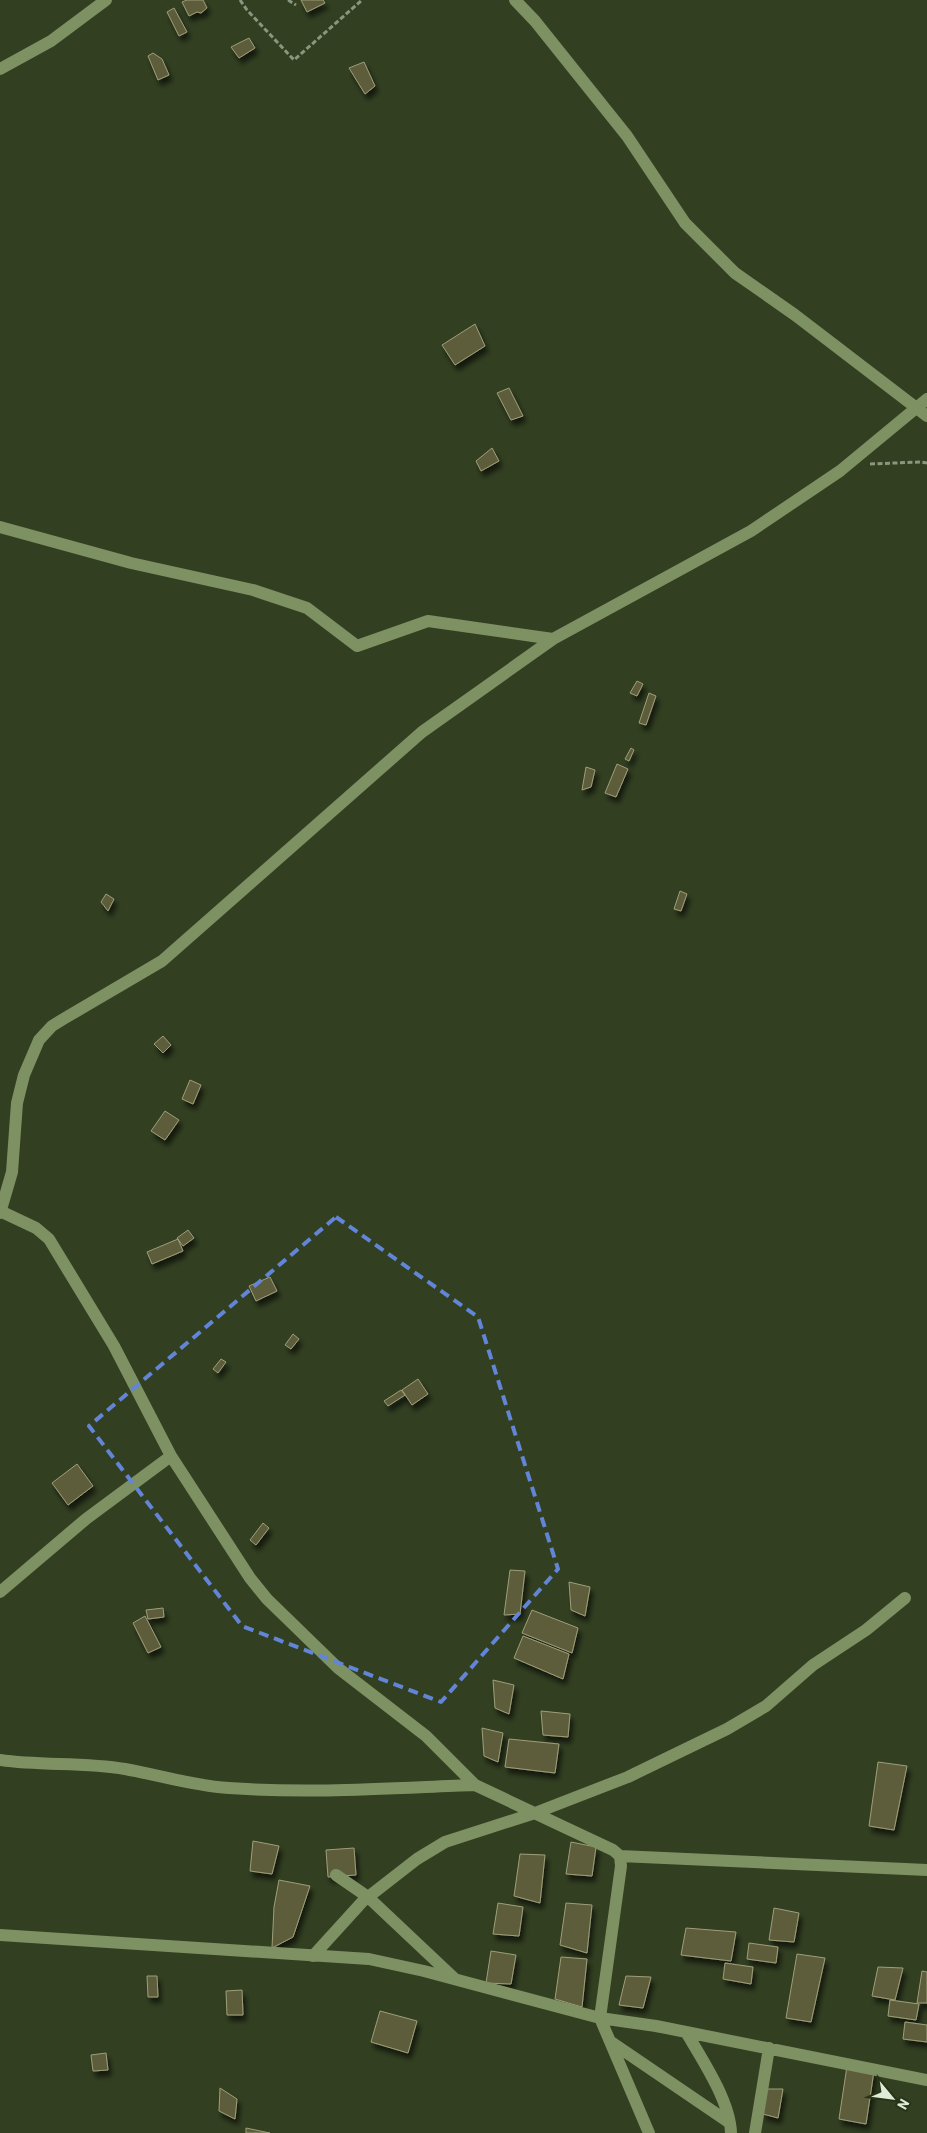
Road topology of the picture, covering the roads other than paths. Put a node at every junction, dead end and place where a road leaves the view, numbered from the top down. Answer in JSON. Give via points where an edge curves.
{"nodes":[{"id":1,"x":106,"y":0,"type":"edge"},
{"id":2,"x":515,"y":0,"type":"edge"},
{"id":3,"x":0,"y":69,"type":"edge"},
{"id":4,"x":927,"y":399,"type":"edge"},
{"id":5,"x":915,"y":409,"type":"junction"},
{"id":6,"x":927,"y":416,"type":"edge"},
{"id":7,"x":0,"y":527,"type":"edge"},
{"id":8,"x":553,"y":640,"type":"junction"},
{"id":9,"x":0,"y":1212,"type":"edge"},
{"id":10,"x":171,"y":1456,"type":"junction"},
{"id":11,"x":0,"y":1592,"type":"edge"},
{"id":12,"x":905,"y":1598,"type":"dead end"},
{"id":13,"x":0,"y":1760,"type":"edge"},
{"id":14,"x":475,"y":1785,"type":"junction"},
{"id":15,"x":535,"y":1813,"type":"junction"},
{"id":16,"x":620,"y":1856,"type":"junction"},
{"id":17,"x":927,"y":1870,"type":"edge"},
{"id":18,"x":336,"y":1875,"type":"dead end"},
{"id":19,"x":368,"y":1897,"type":"junction"},
{"id":20,"x":0,"y":1935,"type":"edge"},
{"id":21,"x":313,"y":1956,"type":"junction"},
{"id":22,"x":456,"y":1980,"type":"junction"},
{"id":23,"x":600,"y":2018,"type":"junction"},
{"id":24,"x":686,"y":2032,"type":"junction"},
{"id":25,"x":611,"y":2042,"type":"junction"},
{"id":26,"x":769,"y":2048,"type":"junction"},
{"id":27,"x":927,"y":2080,"type":"edge"},
{"id":28,"x":730,"y":2128,"type":"edge"},
{"id":29,"x":648,"y":2133,"type":"edge"},
{"id":30,"x":755,"y":2133,"type":"edge"}],
"edges":[{"from":1,"to":3,"type":"street","via":[[51,41]]},
{"from":2,"to":5,"type":"street","via":[[627,136],[685,223],[735,273],[795,315]]},
{"from":4,"to":5,"type":"street"},
{"from":5,"to":6,"type":"street"},
{"from":5,"to":8,"type":"street","via":[[847,465],[751,531]]},
{"from":7,"to":8,"type":"street","via":[[131,563],[253,590],[307,608],[357,646],[428,621]]},
{"from":8,"to":9,"type":"street","via":[[422,732],[162,961],[52,1026],[39,1040],[24,1075],[17,1104],[12,1172]]},
{"from":9,"to":10,"type":"street","via":[[36,1228],[49,1239],[114,1346]]},
{"from":10,"to":11,"type":"street","via":[[86,1519]]},
{"from":10,"to":14,"type":"street","via":[[267,1599],[338,1668],[426,1736]]},
{"from":12,"to":15,"type":"street","via":[[866,1630],[813,1665],[766,1706],[727,1729],[628,1777]]},
{"from":13,"to":14,"type":"street","via":[[124,1769],[227,1788],[310,1791]]},
{"from":14,"to":15,"type":"street"},
{"from":15,"to":16,"type":"street"},
{"from":15,"to":19,"type":"street","via":[[444,1842]]},
{"from":16,"to":17,"type":"street"},
{"from":16,"to":23,"type":"street"},
{"from":18,"to":19,"type":"street"},
{"from":19,"to":21,"type":"street"},
{"from":19,"to":22,"type":"street"},
{"from":20,"to":21,"type":"street"},
{"from":21,"to":22,"type":"street","via":[[369,1959]]},
{"from":22,"to":23,"type":"street"},
{"from":23,"to":24,"type":"street"},
{"from":23,"to":25,"type":"street"},
{"from":24,"to":26,"type":"street"},
{"from":24,"to":28,"type":"street","via":[[718,2092]]},
{"from":25,"to":28,"type":"street"},
{"from":25,"to":29,"type":"street"},
{"from":26,"to":27,"type":"street"},
{"from":26,"to":30,"type":"street"}]}
